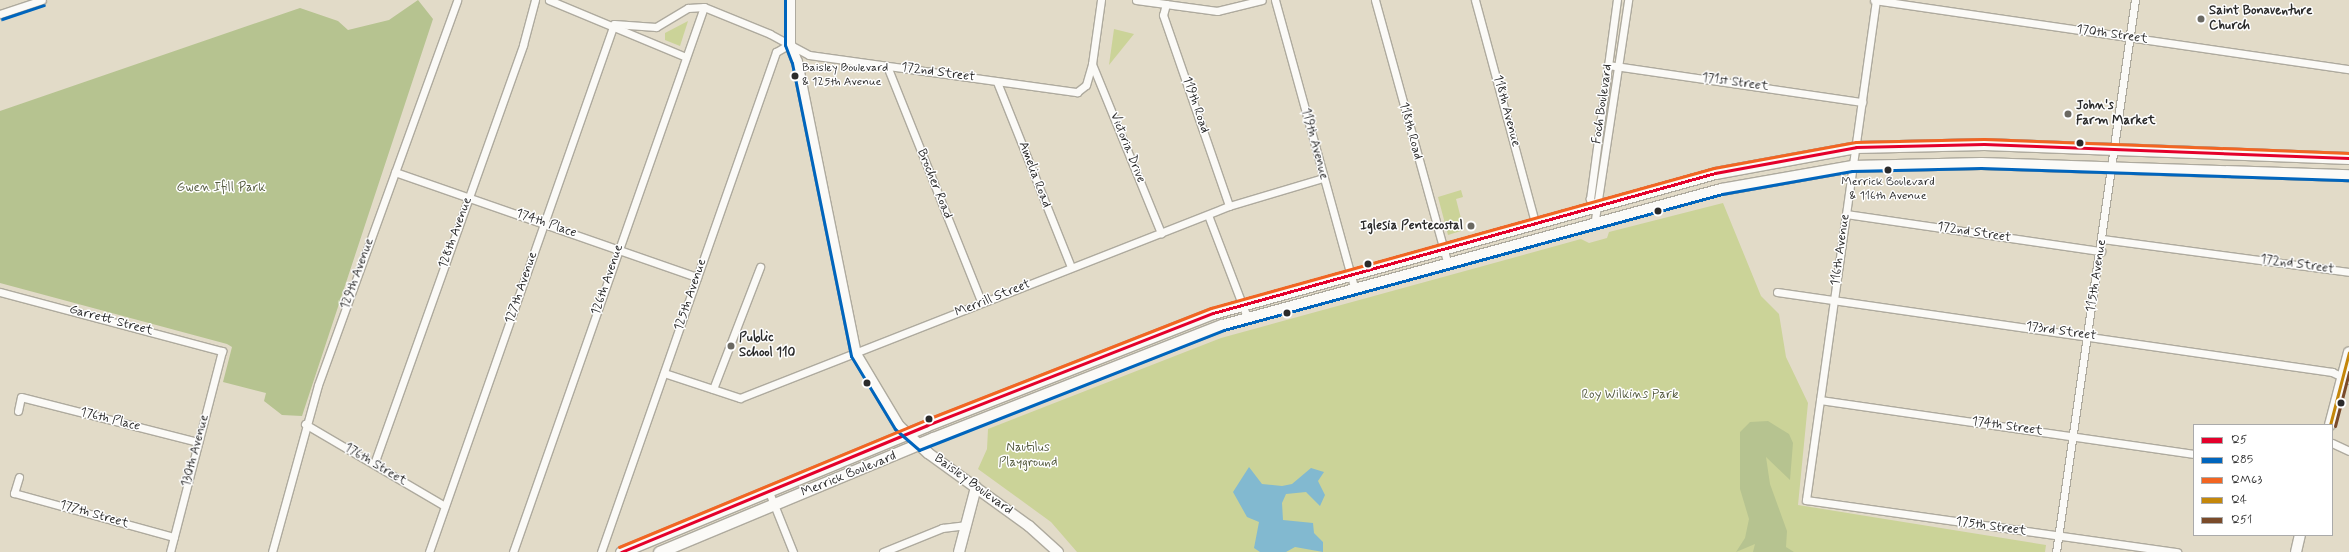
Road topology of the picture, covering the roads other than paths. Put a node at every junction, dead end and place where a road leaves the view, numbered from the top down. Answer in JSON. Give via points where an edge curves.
{"nodes":[{"id":1,"x":42,"y":0,"type":"edge"},
{"id":2,"x":457,"y":0,"type":"edge"},
{"id":3,"x":535,"y":0,"type":"edge"},
{"id":4,"x":549,"y":0,"type":"edge"},
{"id":5,"x":790,"y":0,"type":"edge"},
{"id":6,"x":1101,"y":0,"type":"edge"},
{"id":7,"x":1136,"y":0,"type":"edge"},
{"id":8,"x":1262,"y":0,"type":"edge"},
{"id":9,"x":1275,"y":0,"type":"edge"},
{"id":10,"x":1375,"y":0,"type":"edge"},
{"id":11,"x":1475,"y":0,"type":"edge"},
{"id":12,"x":1617,"y":0,"type":"edge"},
{"id":13,"x":1628,"y":0,"type":"edge"},
{"id":14,"x":1876,"y":0,"type":"edge"},
{"id":15,"x":2135,"y":0,"type":"edge"},
{"id":16,"x":1166,"y":4,"type":"junction"},
{"id":17,"x":704,"y":7,"type":"junction"},
{"id":18,"x":0,"y":14,"type":"edge"},
{"id":19,"x":614,"y":24,"type":"junction"},
{"id":20,"x":2129,"y":38,"type":"junction"},
{"id":21,"x":790,"y":44,"type":"junction"},
{"id":22,"x":686,"y":57,"type":"junction"},
{"id":23,"x":1092,"y":64,"type":"junction"},
{"id":24,"x":1608,"y":65,"type":"junction"},
{"id":25,"x":887,"y":66,"type":"junction"},
{"id":26,"x":1618,"y":66,"type":"junction"},
{"id":27,"x":2349,"y":69,"type":"edge"},
{"id":28,"x":998,"y":82,"type":"junction"},
{"id":29,"x":1862,"y":102,"type":"junction"},
{"id":30,"x":1976,"y":145,"type":"junction"},
{"id":31,"x":1856,"y":147,"type":"junction"},
{"id":32,"x":2114,"y":148,"type":"junction"},
{"id":33,"x":2349,"y":158,"type":"edge"},
{"id":34,"x":1978,"y":163,"type":"junction"},
{"id":35,"x":1852,"y":166,"type":"junction"},
{"id":36,"x":2112,"y":166,"type":"junction"},
{"id":37,"x":395,"y":172,"type":"junction"},
{"id":38,"x":2349,"y":174,"type":"edge"},
{"id":39,"x":1323,"y":178,"type":"junction"},
{"id":40,"x":469,"y":197,"type":"junction"},
{"id":41,"x":1230,"y":206,"type":"junction"},
{"id":42,"x":1595,"y":206,"type":"junction"},
{"id":43,"x":1846,"y":214,"type":"junction"},
{"id":44,"x":1208,"y":215,"type":"junction"},
{"id":45,"x":545,"y":223,"type":"junction"},
{"id":46,"x":1536,"y":223,"type":"junction"},
{"id":47,"x":1594,"y":226,"type":"junction"},
{"id":48,"x":1161,"y":233,"type":"junction"},
{"id":49,"x":2102,"y":239,"type":"junction"},
{"id":50,"x":619,"y":249,"type":"junction"},
{"id":51,"x":1442,"y":250,"type":"junction"},
{"id":52,"x":2101,"y":251,"type":"junction"},
{"id":53,"x":1447,"y":262,"type":"junction"},
{"id":54,"x":760,"y":267,"type":"dead end"},
{"id":55,"x":1071,"y":267,"type":"junction"},
{"id":56,"x":2349,"y":272,"type":"edge"},
{"id":57,"x":1349,"y":274,"type":"junction"},
{"id":58,"x":697,"y":277,"type":"junction"},
{"id":59,"x":1354,"y":288,"type":"junction"},
{"id":60,"x":0,"y":292,"type":"edge"},
{"id":61,"x":1777,"y":292,"type":"dead end"},
{"id":62,"x":1834,"y":300,"type":"junction"},
{"id":63,"x":982,"y":303,"type":"junction"},
{"id":64,"x":1242,"y":303,"type":"junction"},
{"id":65,"x":1247,"y":317,"type":"junction"},
{"id":66,"x":2088,"y":336,"type":"junction"},
{"id":67,"x":222,"y":351,"type":"joint"},
{"id":68,"x":2349,"y":352,"type":"edge"},
{"id":69,"x":856,"y":354,"type":"junction"},
{"id":70,"x":664,"y":372,"type":"junction"},
{"id":71,"x":2346,"y":378,"type":"edge"},
{"id":72,"x":713,"y":389,"type":"junction"},
{"id":73,"x":1820,"y":400,"type":"junction"},
{"id":74,"x":18,"y":412,"type":"dead end"},
{"id":75,"x":305,"y":424,"type":"junction"},
{"id":76,"x":2330,"y":424,"type":"edge"},
{"id":77,"x":908,"y":434,"type":"junction"},
{"id":78,"x":2073,"y":436,"type":"junction"},
{"id":79,"x":198,"y":442,"type":"junction"},
{"id":80,"x":2333,"y":443,"type":"edge"},
{"id":81,"x":919,"y":445,"type":"junction"},
{"id":82,"x":2349,"y":451,"type":"edge"},
{"id":83,"x":2193,"y":454,"type":"edge"},
{"id":84,"x":374,"y":464,"type":"junction"},
{"id":85,"x":19,"y":477,"type":"dead end"},
{"id":86,"x":976,"y":488,"type":"junction"},
{"id":87,"x":769,"y":492,"type":"junction"},
{"id":88,"x":1806,"y":500,"type":"joint"},
{"id":89,"x":774,"y":505,"type":"junction"},
{"id":90,"x":445,"y":506,"type":"junction"},
{"id":91,"x":965,"y":525,"type":"junction"},
{"id":92,"x":2300,"y":536,"type":"edge"},
{"id":93,"x":174,"y":537,"type":"junction"},
{"id":94,"x":2058,"y":537,"type":"junction"},
{"id":95,"x":897,"y":549,"type":"edge"},
{"id":96,"x":170,"y":552,"type":"edge"},
{"id":97,"x":272,"y":552,"type":"edge"},
{"id":98,"x":429,"y":552,"type":"edge"},
{"id":99,"x":513,"y":552,"type":"edge"},
{"id":100,"x":601,"y":552,"type":"edge"},
{"id":101,"x":621,"y":552,"type":"edge"},
{"id":102,"x":659,"y":552,"type":"edge"},
{"id":103,"x":794,"y":552,"type":"edge"},
{"id":104,"x":883,"y":552,"type":"edge"},
{"id":105,"x":958,"y":552,"type":"edge"},
{"id":106,"x":1058,"y":552,"type":"edge"},
{"id":107,"x":2056,"y":552,"type":"edge"},
{"id":108,"x":2177,"y":552,"type":"edge"},
{"id":109,"x":2296,"y":552,"type":"edge"}],
"edges":[{"from":1,"to":18,"type":"street"},
{"from":2,"to":37,"type":"street","name":"129th Avenue"},
{"from":3,"to":40,"type":"street","name":"128th Avenue","via":[[523,45]]},
{"from":4,"to":19,"type":"street"},
{"from":5,"to":21,"type":"main road","name":"Baisley Boulevard"},
{"from":6,"to":23,"type":"street","name":"172nd Street"},
{"from":7,"to":16,"type":"street"},
{"from":8,"to":16,"type":"street","via":[[1218,11]]},
{"from":9,"to":39,"type":"street","name":"119th Avenue"},
{"from":10,"to":51,"type":"street","name":"118th Road"},
{"from":11,"to":46,"type":"street","name":"118th Avenue"},
{"from":12,"to":24,"type":"street","name":"Foch Boulevard"},
{"from":13,"to":26,"type":"street","name":"Foch Boulevard"},
{"from":14,"to":20,"type":"street","name":"170th Street"},
{"from":14,"to":29,"type":"street","name":"116th Avenue"},
{"from":15,"to":20,"type":"street","name":"115th Avenue"},
{"from":16,"to":41,"type":"street","name":"119th Road","via":[[1163,15]]},
{"from":17,"to":19,"type":"street","via":[[688,8],[656,27]]},
{"from":17,"to":21,"type":"street","name":"172nd Street"},
{"from":17,"to":22,"type":"street","name":"126th Avenue"},
{"from":19,"to":22,"type":"street","via":[[630,35]]},
{"from":19,"to":45,"type":"street","name":"127th Avenue"},
{"from":20,"to":27,"type":"street","name":"170th Street"},
{"from":20,"to":32,"type":"street","name":"115th Avenue"},
{"from":21,"to":25,"type":"street","name":"172nd Street","via":[[809,55]]},
{"from":21,"to":58,"type":"street","name":"125th Avenue","via":[[776,52]]},
{"from":21,"to":69,"type":"main road","name":"Baisley Boulevard","via":[[797,62]]},
{"from":22,"to":50,"type":"street","name":"126th Avenue"},
{"from":23,"to":28,"type":"street","name":"172nd Street","via":[[1086,85],[1078,92]]},
{"from":23,"to":48,"type":"street","name":"Victoria Drive"},
{"from":24,"to":26,"type":"street","name":"171st Street"},
{"from":24,"to":42,"type":"street","name":"Foch Boulevard","via":[[1590,199]]},
{"from":25,"to":28,"type":"street","name":"172nd Street"},
{"from":25,"to":63,"type":"street","name":"Brocher Road"},
{"from":26,"to":29,"type":"street","name":"171st Street"},
{"from":26,"to":42,"type":"street","name":"Foch Boulevard"},
{"from":28,"to":55,"type":"street","name":"Amelia Road"},
{"from":29,"to":31,"type":"street","name":"116th Avenue"},
{"from":30,"to":31,"type":"main road","name":"Merrick Boulevard"},
{"from":30,"to":32,"type":"main road","name":"Merrick Boulevard"},
{"from":30,"to":34,"type":"main road"},
{"from":31,"to":35,"type":"street","name":"116th Avenue"},
{"from":31,"to":42,"type":"main road","name":"Merrick Boulevard","via":[[1716,173]]},
{"from":32,"to":33,"type":"main road","name":"Merrick Boulevard"},
{"from":32,"to":36,"type":"street","name":"115th Avenue"},
{"from":34,"to":35,"type":"main road","name":"Merrick Boulevard"},
{"from":34,"to":36,"type":"main road","name":"Merrick Boulevard"},
{"from":35,"to":43,"type":"street","name":"116th Avenue"},
{"from":35,"to":47,"type":"main road","name":"Merrick Boulevard","via":[[1721,190]]},
{"from":36,"to":38,"type":"main road","name":"Merrick Boulevard"},
{"from":36,"to":49,"type":"street","name":"115th Avenue"},
{"from":37,"to":40,"type":"street","name":"174th Place"},
{"from":37,"to":75,"type":"street","name":"129th Avenue"},
{"from":39,"to":41,"type":"street","name":"Merrill Street"},
{"from":39,"to":57,"type":"street","name":"119th Avenue"},
{"from":40,"to":45,"type":"street","name":"174th Place"},
{"from":40,"to":84,"type":"street","name":"128th Avenue"},
{"from":41,"to":44,"type":"street","name":"Merrill Street"},
{"from":42,"to":46,"type":"main road","name":"Merrick Boulevard"},
{"from":42,"to":47,"type":"street","name":"Foch Boulevard"},
{"from":43,"to":52,"type":"street","name":"172nd Street"},
{"from":43,"to":62,"type":"street","name":"116th Avenue"},
{"from":44,"to":48,"type":"street","name":"Merrill Street"},
{"from":44,"to":64,"type":"street"},
{"from":45,"to":50,"type":"street","name":"174th Place"},
{"from":45,"to":90,"type":"street","name":"127th Avenue"},
{"from":46,"to":51,"type":"main road","name":"Merrick Boulevard"},
{"from":47,"to":53,"type":"main road","name":"Merrick Boulevard"},
{"from":48,"to":55,"type":"street","name":"Merrill Street"},
{"from":49,"to":52,"type":"street","name":"115th Avenue"},
{"from":49,"to":56,"type":"street","name":"172nd Street"},
{"from":50,"to":58,"type":"street","name":"174th Place"},
{"from":50,"to":99,"type":"street","name":"126th Avenue"},
{"from":51,"to":53,"type":"street","name":"118th Road"},
{"from":51,"to":57,"type":"main road","name":"Merrick Boulevard"},
{"from":52,"to":66,"type":"street","name":"115th Avenue"},
{"from":53,"to":59,"type":"main road","name":"Merrick Boulevard"},
{"from":54,"to":72,"type":"street"},
{"from":55,"to":63,"type":"street","name":"Merrill Street"},
{"from":57,"to":59,"type":"street","name":"119th Avenue"},
{"from":57,"to":64,"type":"main road","name":"Merrick Boulevard"},
{"from":58,"to":70,"type":"street","name":"125th Avenue"},
{"from":59,"to":65,"type":"main road","name":"Merrick Boulevard"},
{"from":60,"to":67,"type":"street","name":"Garrett Street"},
{"from":61,"to":62,"type":"street","name":"173rd Street"},
{"from":62,"to":66,"type":"street","name":"173rd Street"},
{"from":62,"to":73,"type":"street","name":"116th Avenue"},
{"from":63,"to":69,"type":"street","name":"Merrill Street"},
{"from":64,"to":65,"type":"street"},
{"from":64,"to":77,"type":"main road","name":"Merrick Boulevard"},
{"from":65,"to":81,"type":"main road","name":"Merrick Boulevard"},
{"from":66,"to":71,"type":"street","name":"173rd Street","via":[[2332,372]]},
{"from":66,"to":78,"type":"street","name":"115th Avenue"},
{"from":67,"to":79,"type":"street","name":"130th Avenue"},
{"from":68,"to":71,"type":"main road"},
{"from":69,"to":72,"type":"street","name":"Merrill Street","via":[[740,398]]},
{"from":69,"to":77,"type":"main road","name":"Baisley Boulevard"},
{"from":70,"to":72,"type":"street","name":"Merrill Street"},
{"from":70,"to":100,"type":"street","name":"125th Avenue"},
{"from":71,"to":76,"type":"main road"},
{"from":73,"to":78,"type":"street","name":"174th Street"},
{"from":73,"to":88,"type":"street","name":"116th Avenue"},
{"from":74,"to":79,"type":"street","name":"176th Place","via":[[22,397]]},
{"from":75,"to":84,"type":"street","name":"176th Street"},
{"from":75,"to":97,"type":"street","name":"129th Avenue"},
{"from":77,"to":81,"type":"main road","name":"Baisley Boulevard"},
{"from":77,"to":87,"type":"main road","name":"Merrick Boulevard"},
{"from":78,"to":83,"type":"street","name":"174th Street"},
{"from":78,"to":94,"type":"street","name":"115th Avenue"},
{"from":79,"to":93,"type":"street","name":"130th Avenue"},
{"from":80,"to":82,"type":"street"},
{"from":81,"to":86,"type":"main road","name":"Baisley Boulevard"},
{"from":81,"to":89,"type":"main road","name":"Merrick Boulevard"},
{"from":84,"to":90,"type":"street","name":"176th Street"},
{"from":85,"to":93,"type":"street","name":"177th Street","via":[[14,493]]},
{"from":86,"to":91,"type":"main road"},
{"from":86,"to":106,"type":"main road","name":"Baisley Boulevard"},
{"from":87,"to":89,"type":"street"},
{"from":87,"to":101,"type":"main road","name":"Merrick Boulevard"},
{"from":88,"to":94,"type":"street","name":"175th Street"},
{"from":89,"to":102,"type":"main road","name":"Merrick Boulevard"},
{"from":89,"to":103,"type":"street"},
{"from":90,"to":98,"type":"street","name":"127th Avenue"},
{"from":91,"to":95,"type":"street","via":[[942,528]]},
{"from":91,"to":105,"type":"main road"},
{"from":92,"to":109,"type":"main road"},
{"from":93,"to":96,"type":"street","name":"130th Avenue"},
{"from":94,"to":107,"type":"street","name":"115th Avenue"},
{"from":94,"to":108,"type":"street","name":"175th Street"},
{"from":95,"to":104,"type":"street"}]}
